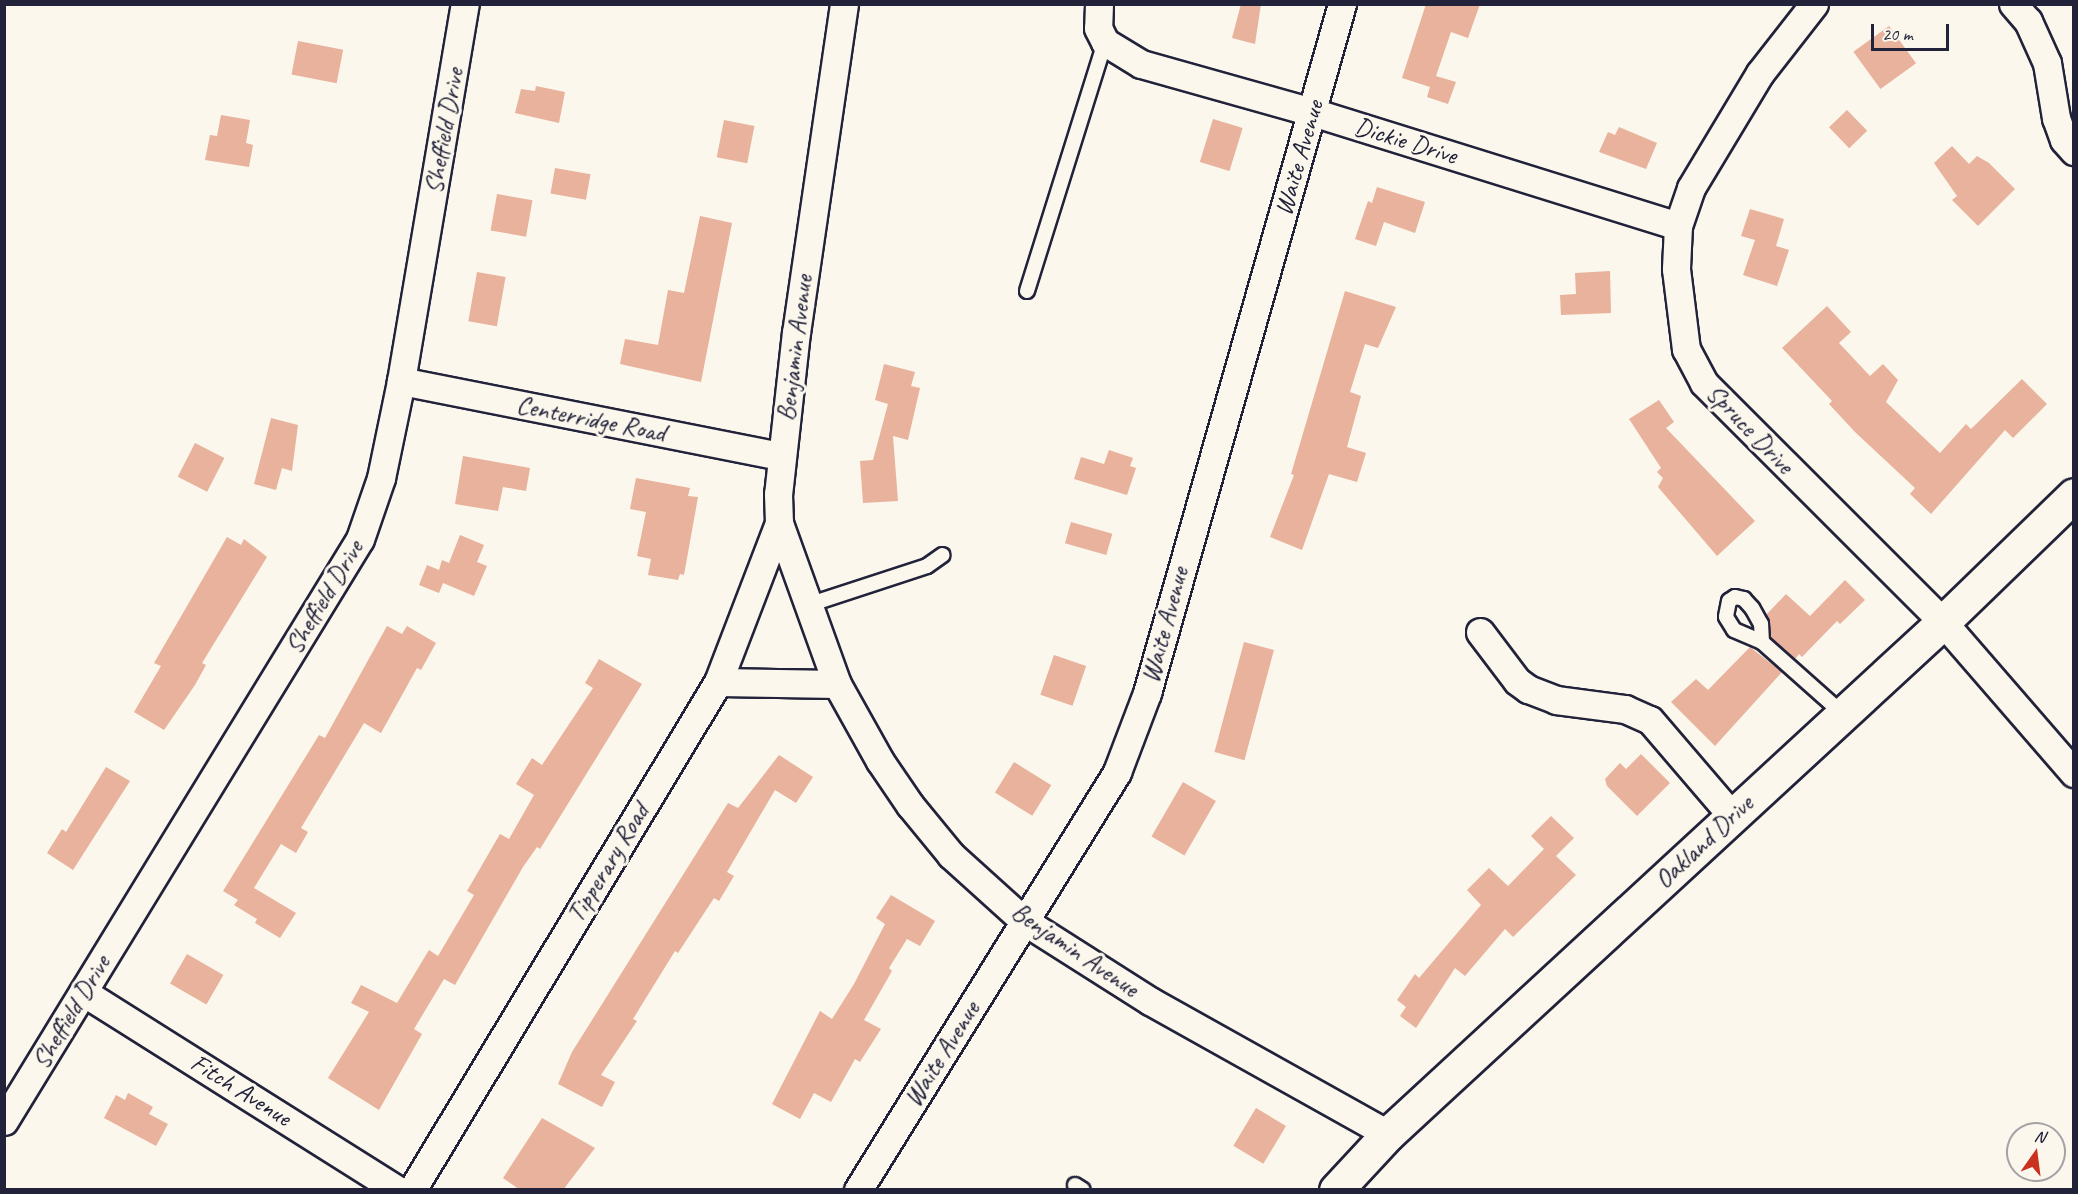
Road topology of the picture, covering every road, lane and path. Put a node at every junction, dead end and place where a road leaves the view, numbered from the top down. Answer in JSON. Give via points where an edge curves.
{"nodes":[{"id":1,"x":465,"y":4,"type":"edge"},
{"id":2,"x":844,"y":4,"type":"edge"},
{"id":3,"x":1099,"y":4,"type":"edge"},
{"id":4,"x":1342,"y":4,"type":"edge"},
{"id":5,"x":1814,"y":4,"type":"edge"},
{"id":6,"x":2013,"y":4,"type":"edge"},
{"id":7,"x":1105,"y":42,"type":"junction"},
{"id":8,"x":1312,"y":112,"type":"junction"},
{"id":9,"x":2073,"y":151,"type":"edge"},
{"id":10,"x":1678,"y":226,"type":"junction"},
{"id":11,"x":1027,"y":291,"type":"dead end"},
{"id":12,"x":401,"y":381,"type":"junction"},
{"id":13,"x":781,"y":456,"type":"junction"},
{"id":14,"x":2073,"y":495,"type":"edge"},
{"id":15,"x":779,"y":524,"type":"junction"},
{"id":16,"x":943,"y":555,"type":"dead end"},
{"id":17,"x":808,"y":605,"type":"junction"},
{"id":18,"x":1943,"y":622,"type":"junction"},
{"id":19,"x":1480,"y":632,"type":"dead end"},
{"id":20,"x":1762,"y":642,"type":"dead end"},
{"id":21,"x":718,"y":682,"type":"junction"},
{"id":22,"x":837,"y":684,"type":"junction"},
{"id":23,"x":1843,"y":714,"type":"junction"},
{"id":24,"x":2073,"y":773,"type":"edge"},
{"id":25,"x":1733,"y":817,"type":"junction"},
{"id":26,"x":1024,"y":921,"type":"junction"},
{"id":27,"x":83,"y":992,"type":"junction"},
{"id":28,"x":4,"y":1121,"type":"edge"},
{"id":29,"x":1388,"y":1134,"type":"junction"},
{"id":30,"x":398,"y":1190,"type":"edge"},
{"id":31,"x":412,"y":1190,"type":"edge"},
{"id":32,"x":858,"y":1190,"type":"edge"},
{"id":33,"x":1336,"y":1190,"type":"edge"}],
"edges":[{"from":1,"to":12,"type":"street","name":"Sheffield Drive"},
{"from":2,"to":13,"type":"street","name":"Benjamin Avenue"},
{"from":3,"to":7,"type":"street","via":[[1098,27]]},
{"from":4,"to":8,"type":"street","name":"Waite Avenue"},
{"from":5,"to":10,"type":"street","name":"Spruce Drive","via":[[1760,73],[1692,188]]},
{"from":6,"to":9,"type":"street","via":[[2028,21],[2047,63],[2056,118]]},
{"from":7,"to":8,"type":"street","name":"Dickie Drive","via":[[1141,64]]},
{"from":7,"to":11,"type":"lane"},
{"from":8,"to":10,"type":"street","name":"Dickie Drive"},
{"from":8,"to":26,"type":"street","name":"Waite Avenue","via":[[1147,693],[1117,772]]},
{"from":10,"to":18,"type":"street","name":"Spruce Drive","via":[[1679,314],[1686,349],[1704,383]]},
{"from":12,"to":13,"type":"street","name":"Centerridge Road"},
{"from":12,"to":27,"type":"street","name":"Sheffield Drive","via":[[381,478],[360,538]]},
{"from":13,"to":15,"type":"street","name":"Benjamin Avenue"},
{"from":14,"to":18,"type":"main road","name":"Oakland Drive"},
{"from":15,"to":17,"type":"street","name":"Benjamin Avenue"},
{"from":15,"to":21,"type":"street","name":"Tipperary Road"},
{"from":16,"to":17,"type":"lane","via":[[927,566]]},
{"from":17,"to":22,"type":"street","name":"Benjamin Avenue"},
{"from":18,"to":23,"type":"main road","name":"Oakland Drive"},
{"from":18,"to":24,"type":"street","name":"Spruce Drive"},
{"from":19,"to":25,"type":"street","via":[[1517,681],[1528,689],[1556,700],[1626,709],[1650,720]]},
{"from":20,"to":23,"type":"lane"},
{"from":21,"to":22,"type":"street"},
{"from":21,"to":31,"type":"street","name":"Tipperary Road"},
{"from":22,"to":26,"type":"street","name":"Benjamin Avenue","via":[[910,805],[951,855]]},
{"from":23,"to":25,"type":"main road","name":"Oakland Drive"},
{"from":25,"to":29,"type":"main road","name":"Oakland Drive"},
{"from":26,"to":29,"type":"street","name":"Benjamin Avenue","via":[[1150,1000]]},
{"from":26,"to":32,"type":"street","name":"Waite Avenue"},
{"from":27,"to":28,"type":"street","name":"Sheffield Drive"},
{"from":27,"to":30,"type":"street","name":"Fitch Avenue"},
{"from":29,"to":33,"type":"main road","name":"Oakland Drive"}]}
